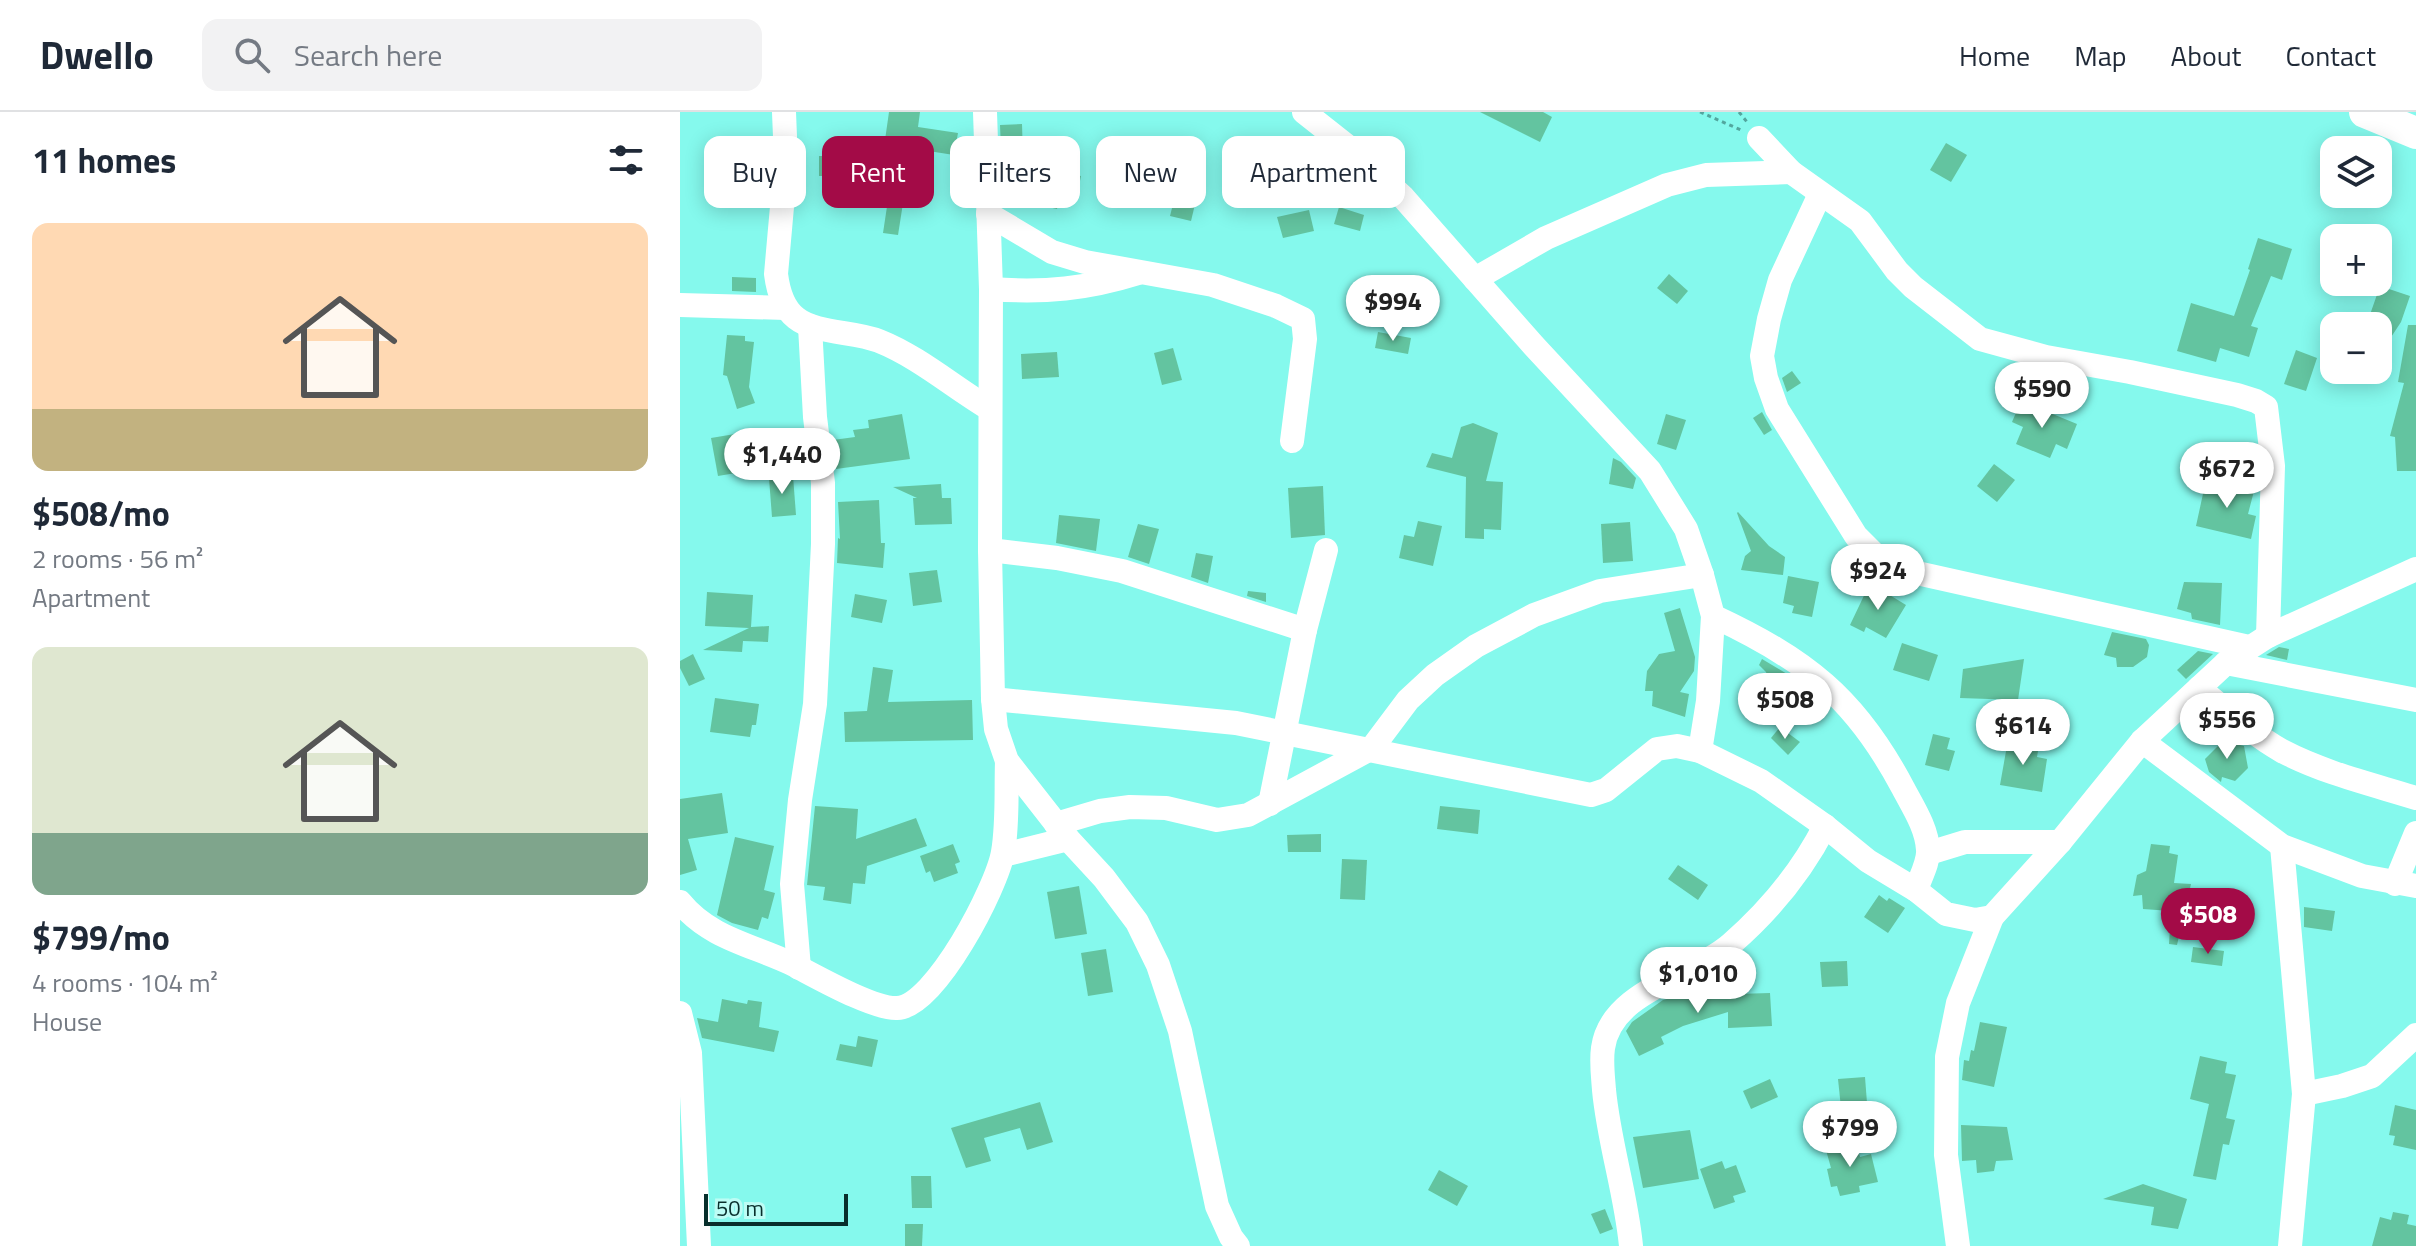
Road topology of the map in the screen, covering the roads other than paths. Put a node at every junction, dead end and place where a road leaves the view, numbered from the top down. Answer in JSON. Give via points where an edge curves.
{"nodes":[{"id":1,"x":784,"y":112,"type":"edge"},
{"id":2,"x":985,"y":112,"type":"edge"},
{"id":3,"x":1304,"y":112,"type":"edge"},
{"id":4,"x":2365,"y":112,"type":"edge"},
{"id":5,"x":2416,"y":133,"type":"edge"},
{"id":6,"x":1759,"y":138,"type":"road end"},
{"id":7,"x":1791,"y":172,"type":"junction"},
{"id":8,"x":1820,"y":194,"type":"junction"},
{"id":9,"x":988,"y":214,"type":"junction"},
{"id":10,"x":1143,"y":271,"type":"junction"},
{"id":11,"x":1475,"y":279,"type":"junction"},
{"id":12,"x":991,"y":289,"type":"junction"},
{"id":13,"x":680,"y":305,"type":"edge"},
{"id":14,"x":786,"y":308,"type":"junction"},
{"id":15,"x":810,"y":326,"type":"junction"},
{"id":16,"x":990,"y":409,"type":"junction"},
{"id":17,"x":1292,"y":441,"type":"dead end"},
{"id":18,"x":990,"y":550,"type":"junction"},
{"id":19,"x":1326,"y":550,"type":"dead end"},
{"id":20,"x":2416,"y":569,"type":"edge"},
{"id":21,"x":1702,"y":575,"type":"junction"},
{"id":22,"x":1713,"y":616,"type":"junction"},
{"id":23,"x":1305,"y":630,"type":"junction"},
{"id":24,"x":2258,"y":642,"type":"junction"},
{"id":25,"x":2226,"y":663,"type":"junction"},
{"id":26,"x":2199,"y":688,"type":"junction"},
{"id":27,"x":993,"y":699,"type":"junction"},
{"id":28,"x":2416,"y":700,"type":"edge"},
{"id":29,"x":1283,"y":732,"type":"junction"},
{"id":30,"x":2142,"y":741,"type":"junction"},
{"id":31,"x":1372,"y":748,"type":"junction"},
{"id":32,"x":1700,"y":751,"type":"junction"},
{"id":33,"x":1007,"y":761,"type":"junction"},
{"id":34,"x":2416,"y":798,"type":"edge"},
{"id":35,"x":1270,"y":804,"type":"junction"},
{"id":36,"x":1825,"y":826,"type":"junction"},
{"id":37,"x":1062,"y":831,"type":"junction"},
{"id":38,"x":2416,"y":833,"type":"edge"},
{"id":39,"x":2060,"y":842,"type":"junction"},
{"id":40,"x":2282,"y":846,"type":"junction"},
{"id":41,"x":1929,"y":853,"type":"junction"},
{"id":42,"x":1003,"y":855,"type":"junction"},
{"id":43,"x":2405,"y":885,"type":"edge"},
{"id":44,"x":1916,"y":890,"type":"junction"},
{"id":45,"x":680,"y":902,"type":"edge"},
{"id":46,"x":1992,"y":917,"type":"junction"},
{"id":47,"x":799,"y":968,"type":"junction"},
{"id":48,"x":680,"y":1013,"type":"edge"},
{"id":49,"x":2416,"y":1035,"type":"edge"},
{"id":50,"x":684,"y":1046,"type":"edge"},
{"id":51,"x":2304,"y":1094,"type":"junction"},
{"id":52,"x":699,"y":1246,"type":"edge"},
{"id":53,"x":1238,"y":1246,"type":"edge"},
{"id":54,"x":1631,"y":1246,"type":"edge"},
{"id":55,"x":1958,"y":1246,"type":"edge"},
{"id":56,"x":2290,"y":1246,"type":"edge"}],
"edges":[{"from":1,"to":14,"type":"street","via":[[786,162],[776,274]]},
{"from":2,"to":9,"type":"street"},
{"from":3,"to":11,"type":"street","via":[[1402,196]]},
{"from":4,"to":5,"type":"street"},
{"from":6,"to":7,"type":"street"},
{"from":7,"to":8,"type":"street"},
{"from":7,"to":11,"type":"street","via":[[1706,175],[1667,185],[1546,238]]},
{"from":8,"to":24,"type":"street","via":[[1860,221],[1913,287],[1980,339],[2237,395],[2266,407],[2273,466]]},
{"from":8,"to":24,"type":"street","via":[[1780,280],[1762,356],[1777,409],[1856,536],[1881,561],[1908,571]]},
{"from":9,"to":10,"type":"street","via":[[1052,252]]},
{"from":9,"to":12,"type":"street"},
{"from":10,"to":12,"type":"street","via":[[1081,288]]},
{"from":10,"to":17,"type":"street","via":[[1213,285],[1303,319]]},
{"from":11,"to":21,"type":"street","via":[[1650,471],[1686,529]]},
{"from":12,"to":16,"type":"street"},
{"from":13,"to":14,"type":"street"},
{"from":14,"to":15,"type":"street"},
{"from":15,"to":16,"type":"street","via":[[877,340],[917,359]]},
{"from":15,"to":47,"type":"street","via":[[823,544],[815,704],[792,884]]},
{"from":16,"to":18,"type":"street"},
{"from":18,"to":23,"type":"street","via":[[1122,571]]},
{"from":18,"to":27,"type":"street"},
{"from":19,"to":23,"type":"street"},
{"from":20,"to":24,"type":"street"},
{"from":21,"to":22,"type":"street"},
{"from":21,"to":31,"type":"street","via":[[1600,591],[1511,627],[1435,675],[1408,700]]},
{"from":22,"to":32,"type":"street"},
{"from":22,"to":41,"type":"street","via":[[1785,653],[1826,682],[1848,706],[1898,778],[1926,834]]},
{"from":23,"to":29,"type":"street"},
{"from":24,"to":25,"type":"street"},
{"from":25,"to":26,"type":"street"},
{"from":25,"to":28,"type":"street"},
{"from":26,"to":30,"type":"street"},
{"from":26,"to":34,"type":"street","via":[[2283,751]]},
{"from":27,"to":29,"type":"street"},
{"from":27,"to":33,"type":"street"},
{"from":29,"to":31,"type":"street"},
{"from":29,"to":35,"type":"street"},
{"from":30,"to":39,"type":"street"},
{"from":30,"to":40,"type":"street"},
{"from":31,"to":32,"type":"street","via":[[1591,795],[1606,790],[1657,749]]},
{"from":31,"to":35,"type":"street"},
{"from":32,"to":36,"type":"street","via":[[1761,781]]},
{"from":33,"to":37,"type":"street"},
{"from":33,"to":42,"type":"street"},
{"from":35,"to":37,"type":"street","via":[[1248,815],[1217,820],[1166,808],[1130,807],[1100,811]]},
{"from":36,"to":44,"type":"street"},
{"from":36,"to":54,"type":"street","via":[[1809,858],[1773,905],[1727,947],[1623,1008],[1610,1026],[1603,1046],[1606,1109]]},
{"from":37,"to":42,"type":"street"},
{"from":37,"to":53,"type":"street","via":[[1137,922],[1158,965],[1180,1031],[1217,1206]]},
{"from":38,"to":43,"type":"street"},
{"from":39,"to":41,"type":"street","via":[[1965,842]]},
{"from":39,"to":46,"type":"street"},
{"from":40,"to":43,"type":"street","via":[[2362,876]]},
{"from":40,"to":51,"type":"street"},
{"from":41,"to":44,"type":"street"},
{"from":42,"to":47,"type":"street","via":[[956,952],[917,1001],[884,1006]]},
{"from":44,"to":46,"type":"street","via":[[1946,914]]},
{"from":45,"to":47,"type":"street","via":[[731,941]]},
{"from":46,"to":55,"type":"street","via":[[1958,1003],[1947,1057],[1946,1155]]},
{"from":48,"to":50,"type":"street"},
{"from":49,"to":51,"type":"street","via":[[2372,1076]]},
{"from":50,"to":52,"type":"street"},
{"from":51,"to":56,"type":"street"}]}
